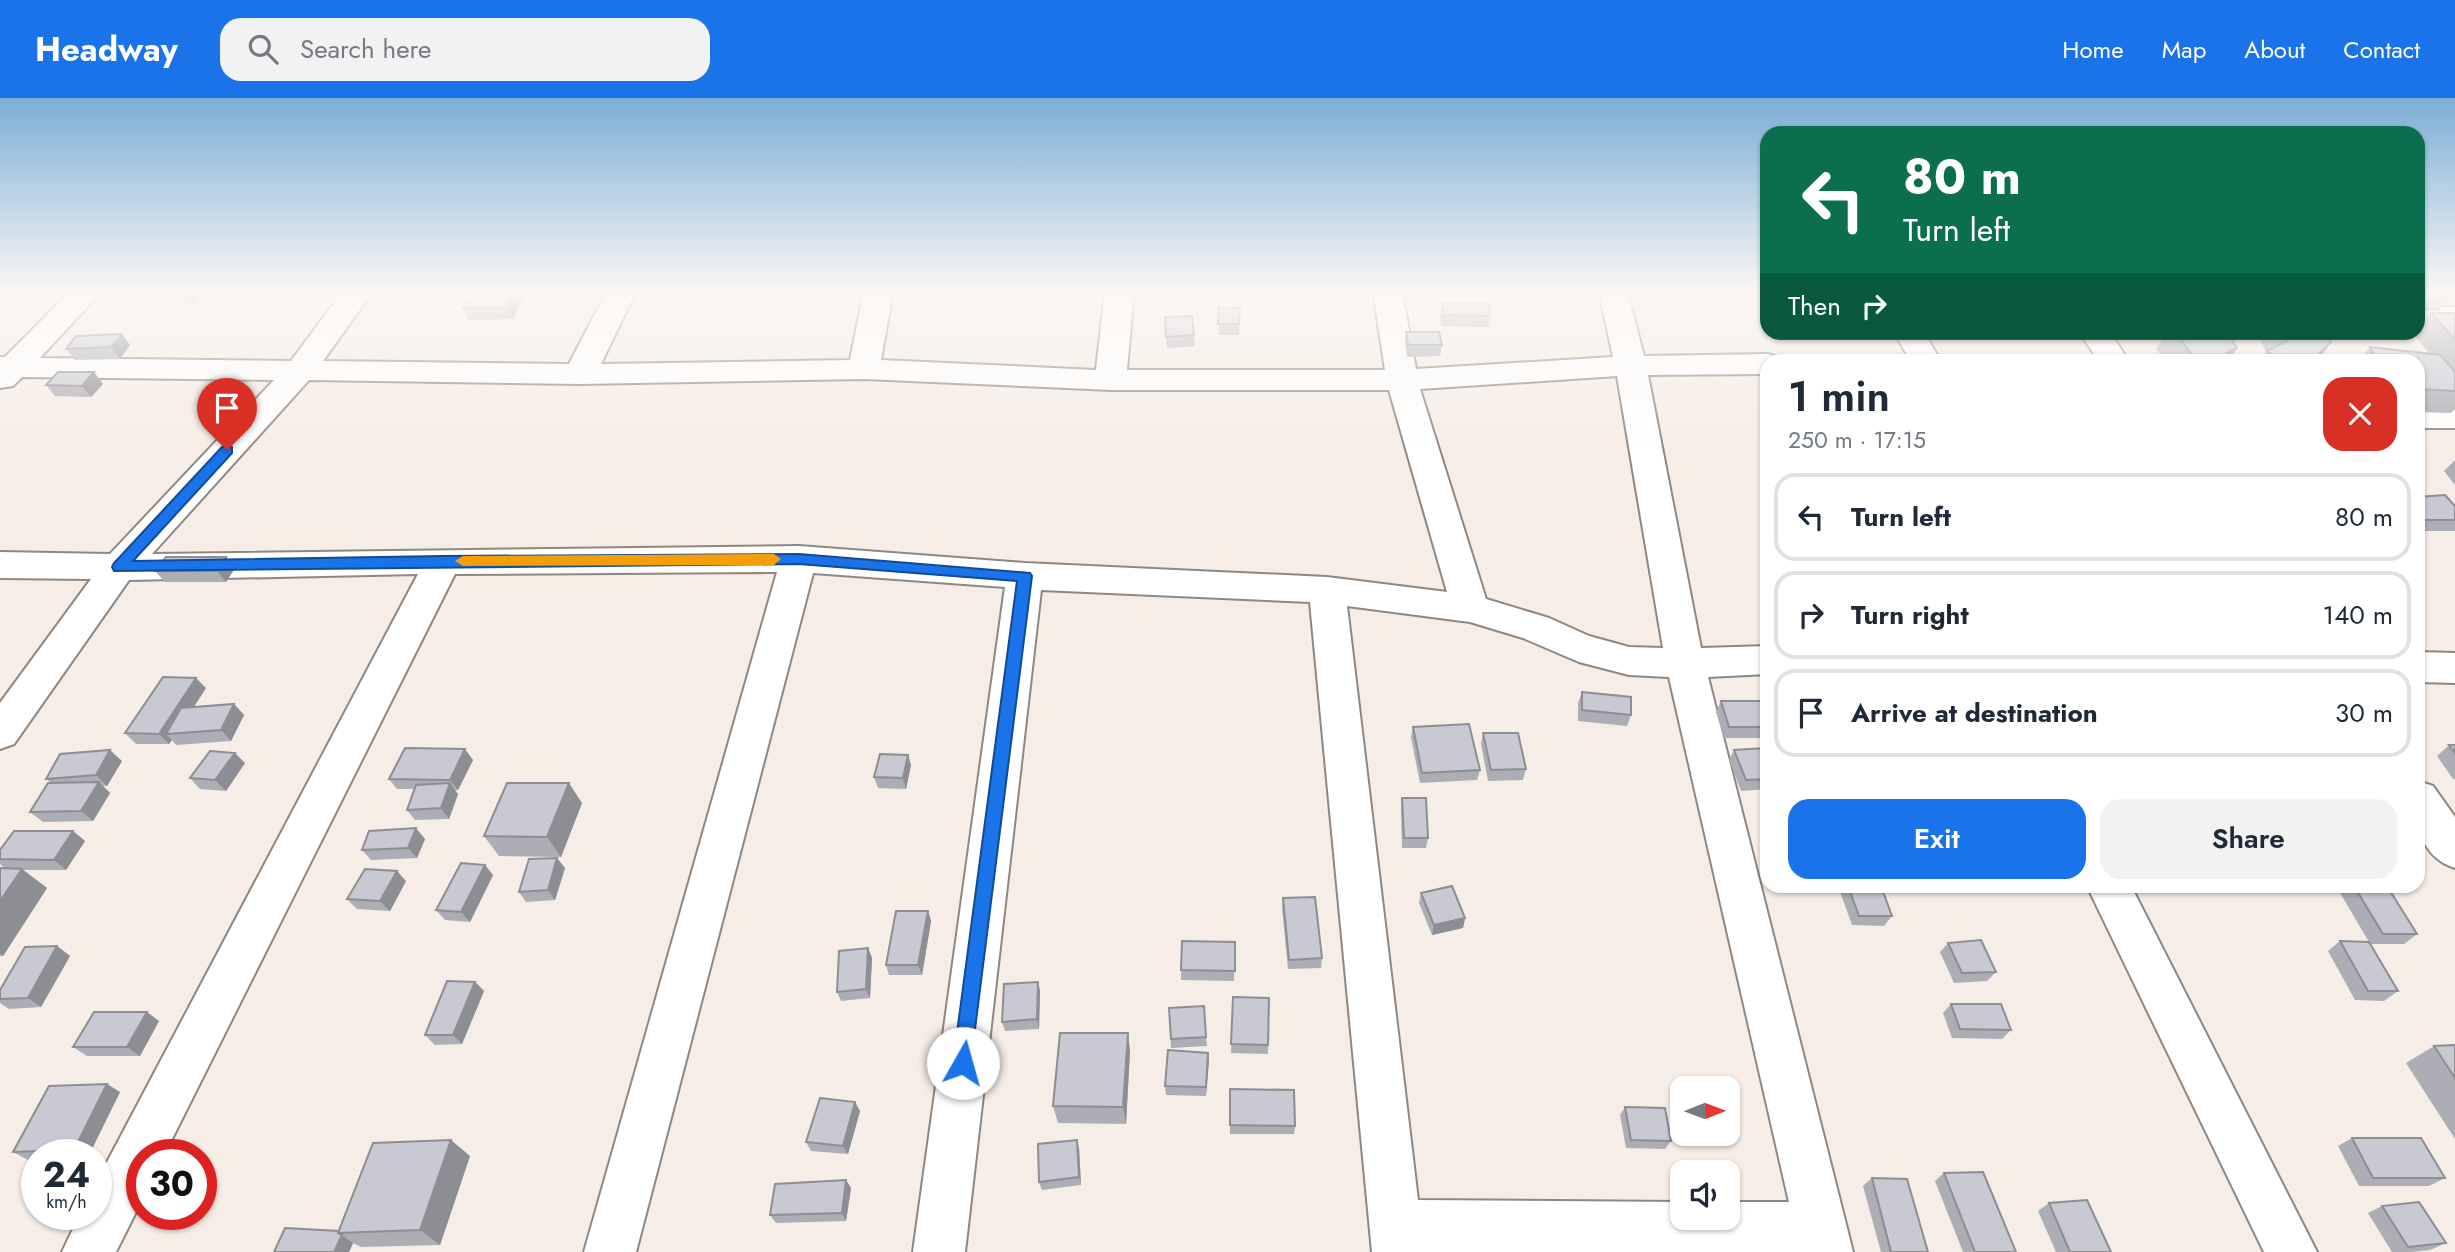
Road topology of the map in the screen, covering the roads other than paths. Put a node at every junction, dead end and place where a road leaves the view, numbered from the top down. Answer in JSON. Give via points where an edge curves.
{"nodes":[{"id":1,"x":31,"y":345,"type":"edge"},
{"id":2,"x":319,"y":345,"type":"edge"},
{"id":3,"x":594,"y":345,"type":"edge"},
{"id":4,"x":868,"y":345,"type":"edge"},
{"id":5,"x":1114,"y":345,"type":"edge"},
{"id":6,"x":1396,"y":345,"type":"edge"},
{"id":7,"x":1626,"y":345,"type":"edge"},
{"id":8,"x":1760,"y":365,"type":"edge"},
{"id":9,"x":1631,"y":366,"type":"junction"},
{"id":10,"x":864,"y":369,"type":"junction"},
{"id":11,"x":4,"y":371,"type":"edge"},
{"id":12,"x":299,"y":372,"type":"junction"},
{"id":13,"x":580,"y":374,"type":"junction"},
{"id":14,"x":1111,"y":380,"type":"junction"},
{"id":15,"x":1402,"y":380,"type":"junction"},
{"id":16,"x":2425,"y":418,"type":"edge"},
{"id":17,"x":2455,"y":418,"type":"edge"},
{"id":18,"x":799,"y":559,"type":"junction"},
{"id":19,"x":443,"y":561,"type":"junction"},
{"id":20,"x":0,"y":565,"type":"edge"},
{"id":21,"x":119,"y":567,"type":"junction"},
{"id":22,"x":1025,"y":576,"type":"junction"},
{"id":23,"x":1327,"y":590,"type":"junction"},
{"id":24,"x":1471,"y":608,"type":"junction"},
{"id":25,"x":1760,"y":660,"type":"edge"},
{"id":26,"x":1685,"y":663,"type":"junction"},
{"id":27,"x":2425,"y":667,"type":"edge"},
{"id":28,"x":2455,"y":668,"type":"edge"},
{"id":29,"x":0,"y":733,"type":"edge"},
{"id":30,"x":2112,"y":893,"type":"edge"},
{"id":31,"x":1397,"y":1239,"type":"edge"},
{"id":32,"x":1824,"y":1240,"type":"edge"},
{"id":33,"x":88,"y":1252,"type":"edge"},
{"id":34,"x":610,"y":1252,"type":"edge"},
{"id":35,"x":939,"y":1252,"type":"edge"},
{"id":36,"x":2291,"y":1252,"type":"edge"}],
"edges":[{"from":1,"to":11,"type":"street"},
{"from":2,"to":12,"type":"street"},
{"from":3,"to":13,"type":"street"},
{"from":4,"to":10,"type":"street"},
{"from":5,"to":14,"type":"street"},
{"from":6,"to":15,"type":"street"},
{"from":7,"to":9,"type":"street"},
{"from":8,"to":9,"type":"street"},
{"from":9,"to":15,"type":"street"},
{"from":9,"to":26,"type":"street"},
{"from":10,"to":13,"type":"street"},
{"from":10,"to":14,"type":"street"},
{"from":11,"to":12,"type":"street"},
{"from":12,"to":13,"type":"street"},
{"from":12,"to":21,"type":"street"},
{"from":14,"to":15,"type":"street"},
{"from":15,"to":24,"type":"street"},
{"from":16,"to":17,"type":"street"},
{"from":18,"to":19,"type":"street"},
{"from":18,"to":22,"type":"street"},
{"from":18,"to":34,"type":"street"},
{"from":19,"to":21,"type":"street"},
{"from":19,"to":33,"type":"street"},
{"from":20,"to":21,"type":"street"},
{"from":21,"to":29,"type":"street"},
{"from":22,"to":23,"type":"street"},
{"from":22,"to":35,"type":"street"},
{"from":23,"to":24,"type":"street"},
{"from":23,"to":31,"type":"street"},
{"from":24,"to":26,"type":"street","via":[[1536,628],[1579,648],[1629,661]]},
{"from":25,"to":26,"type":"street"},
{"from":26,"to":32,"type":"street"},
{"from":27,"to":28,"type":"street"},
{"from":30,"to":36,"type":"street"},
{"from":31,"to":32,"type":"street"}]}
